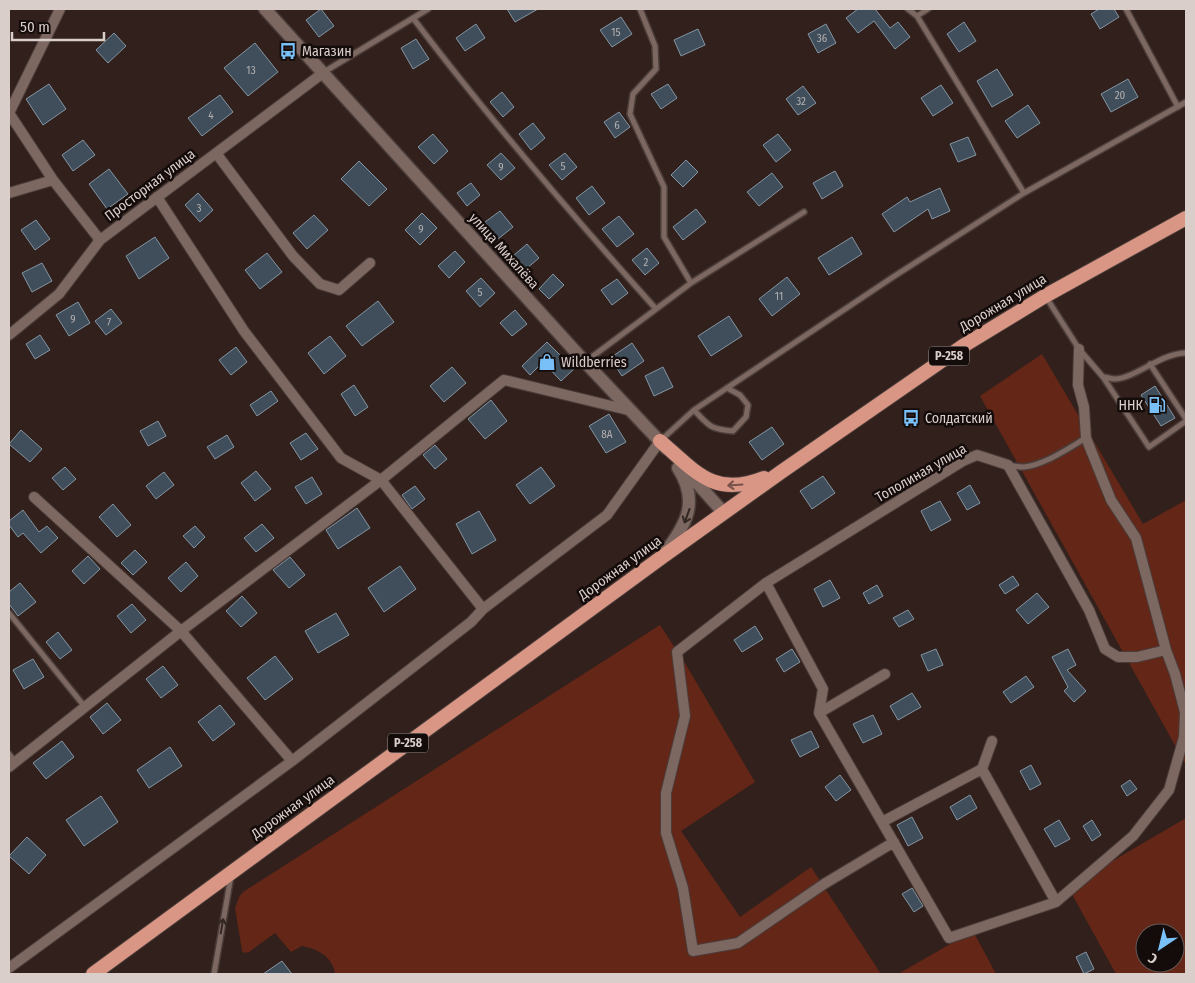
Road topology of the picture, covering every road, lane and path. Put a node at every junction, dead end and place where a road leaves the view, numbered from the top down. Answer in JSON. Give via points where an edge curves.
{"nodes":[{"id":1,"x":60,"y":9,"type":"edge"},
{"id":2,"x":265,"y":9,"type":"edge"},
{"id":3,"x":428,"y":9,"type":"edge"},
{"id":4,"x":640,"y":9,"type":"edge"},
{"id":5,"x":908,"y":9,"type":"edge"},
{"id":6,"x":928,"y":9,"type":"edge"},
{"id":7,"x":1126,"y":9,"type":"edge"},
{"id":8,"x":917,"y":16,"type":"junction"},
{"id":9,"x":413,"y":18,"type":"junction"},
{"id":10,"x":323,"y":73,"type":"junction"},
{"id":11,"x":1186,"y":102,"type":"edge"},
{"id":12,"x":1178,"y":107,"type":"junction"},
{"id":13,"x":9,"y":113,"type":"edge"},
{"id":14,"x":216,"y":153,"type":"junction"},
{"id":15,"x":54,"y":180,"type":"junction"},
{"id":16,"x":9,"y":193,"type":"edge"},
{"id":17,"x":1024,"y":193,"type":"junction"},
{"id":18,"x":157,"y":197,"type":"junction"},
{"id":19,"x":804,"y":212,"type":"dead end"},
{"id":20,"x":1186,"y":218,"type":"edge"},
{"id":21,"x":100,"y":240,"type":"junction"},
{"id":22,"x":370,"y":263,"type":"dead end"},
{"id":23,"x":691,"y":283,"type":"junction"},
{"id":24,"x":1045,"y":296,"type":"junction"},
{"id":25,"x":656,"y":309,"type":"junction"},
{"id":26,"x":9,"y":335,"type":"edge"},
{"id":27,"x":1080,"y":349,"type":"junction"},
{"id":28,"x":1186,"y":352,"type":"edge"},
{"id":29,"x":585,"y":362,"type":"junction"},
{"id":30,"x":1150,"y":364,"type":"junction"},
{"id":31,"x":1103,"y":376,"type":"junction"},
{"id":32,"x":727,"y":388,"type":"junction"},
{"id":33,"x":628,"y":410,"type":"junction"},
{"id":34,"x":694,"y":410,"type":"junction"},
{"id":35,"x":1186,"y":420,"type":"edge"},
{"id":36,"x":1086,"y":438,"type":"junction"},
{"id":37,"x":660,"y":441,"type":"junction"},
{"id":38,"x":1008,"y":465,"type":"junction"},
{"id":39,"x":782,"y":472,"type":"junction"},
{"id":40,"x":380,"y":480,"type":"junction"},
{"id":41,"x":34,"y":498,"type":"dead end"},
{"id":42,"x":723,"y":512,"type":"junction"},
{"id":43,"x":662,"y":557,"type":"junction"},
{"id":44,"x":766,"y":583,"type":"junction"},
{"id":45,"x":483,"y":609,"type":"junction"},
{"id":46,"x":9,"y":613,"type":"edge"},
{"id":47,"x":181,"y":631,"type":"junction"},
{"id":48,"x":1166,"y":650,"type":"junction"},
{"id":49,"x":886,"y":674,"type":"dead end"},
{"id":50,"x":85,"y":707,"type":"junction"},
{"id":51,"x":819,"y":713,"type":"junction"},
{"id":52,"x":992,"y":741,"type":"dead end"},
{"id":53,"x":11,"y":761,"type":"edge"},
{"id":54,"x":292,"y":761,"type":"junction"},
{"id":55,"x":982,"y":769,"type":"junction"},
{"id":56,"x":882,"y":822,"type":"junction"},
{"id":57,"x":894,"y":842,"type":"junction"},
{"id":58,"x":232,"y":872,"type":"junction"},
{"id":59,"x":1056,"y":902,"type":"junction"},
{"id":60,"x":9,"y":968,"type":"edge"},
{"id":61,"x":93,"y":974,"type":"edge"},
{"id":62,"x":214,"y":974,"type":"edge"}],
"edges":[{"from":1,"to":13,"type":"street"},
{"from":2,"to":10,"type":"street","name":"улица Михалёва"},
{"from":3,"to":9,"type":"lane"},
{"from":4,"to":23,"type":"lane","via":[[655,46],[656,69],[633,94],[630,114],[664,187],[664,237]]},
{"from":5,"to":8,"type":"lane"},
{"from":6,"to":8,"type":"lane"},
{"from":7,"to":12,"type":"lane"},
{"from":8,"to":17,"type":"lane"},
{"from":9,"to":10,"type":"lane"},
{"from":9,"to":25,"type":"lane","via":[[464,86]]},
{"from":10,"to":14,"type":"street","name":"Просторная улица"},
{"from":10,"to":29,"type":"street","name":"улица Михалёва"},
{"from":11,"to":12,"type":"lane"},
{"from":12,"to":17,"type":"lane"},
{"from":13,"to":15,"type":"street"},
{"from":14,"to":18,"type":"street","name":"Просторная улица"},
{"from":14,"to":22,"type":"street","via":[[293,256],[320,284],[339,290]]},
{"from":15,"to":16,"type":"street"},
{"from":15,"to":21,"type":"street"},
{"from":17,"to":32,"type":"lane"},
{"from":18,"to":21,"type":"street","name":"Просторная улица"},
{"from":18,"to":40,"type":"street","via":[[244,331],[342,458]]},
{"from":19,"to":23,"type":"lane"},
{"from":20,"to":24,"type":"highway","name":"Дорожная улица","number":"Р-258"},
{"from":21,"to":26,"type":"street","name":"Просторная улица","via":[[59,294]]},
{"from":23,"to":25,"type":"lane"},
{"from":24,"to":27,"type":"lane"},
{"from":24,"to":39,"type":"highway","name":"Дорожная улица","number":"Р-258","via":[[963,346]]},
{"from":25,"to":29,"type":"lane"},
{"from":27,"to":31,"type":"lane"},
{"from":27,"to":36,"type":"street","via":[[1078,385]]},
{"from":28,"to":30,"type":"lane"},
{"from":29,"to":33,"type":"street","name":"улица Михалёва"},
{"from":30,"to":31,"type":"lane","via":[[1115,379]]},
{"from":30,"to":35,"type":"lane"},
{"from":31,"to":35,"type":"lane","via":[[1150,447]]},
{"from":32,"to":34,"type":"lane"},
{"from":32,"to":34,"type":"lane","via":[[740,395],[748,405],[746,417],[733,431],[715,429]]},
{"from":33,"to":37,"type":"street","name":"улица Михалёва"},
{"from":33,"to":40,"type":"street","via":[[504,380]]},
{"from":34,"to":37,"type":"lane"},
{"from":36,"to":38,"type":"lane","via":[[1037,463],[1023,467]]},
{"from":36,"to":48,"type":"street","via":[[1111,500],[1136,538]]},
{"from":39,"to":37,"type":"highway","one_way":true,"via":[[757,481],[722,486],[706,479]]},
{"from":37,"to":42,"type":"street","name":"улица Михалёва"},
{"from":37,"to":43,"type":"street","one_way":true,"via":[[682,474],[689,491],[690,508],[684,525]]},
{"from":37,"to":45,"type":"street","via":[[606,515]]},
{"from":38,"to":44,"type":"street","name":"Тополиная улица","via":[[977,455],[963,461]]},
{"from":38,"to":48,"type":"street","via":[[1089,610],[1105,649],[1118,657],[1136,657]]},
{"from":39,"to":42,"type":"highway","name":"Дорожная улица","number":"Р-258"},
{"from":40,"to":45,"type":"street"},
{"from":40,"to":47,"type":"street"},
{"from":41,"to":47,"type":"street"},
{"from":42,"to":43,"type":"highway","name":"Дорожная улица","number":"Р-258"},
{"from":43,"to":58,"type":"highway","name":"Дорожная улица","number":"Р-258"},
{"from":44,"to":51,"type":"street","via":[[823,690]]},
{"from":44,"to":57,"type":"street","name":"Тополиная улица","via":[[677,652],[685,716],[666,793],[666,833],[683,888],[693,951],[738,943],[824,884]]},
{"from":45,"to":54,"type":"street","via":[[471,622]]},
{"from":46,"to":50,"type":"lane"},
{"from":47,"to":50,"type":"street"},
{"from":47,"to":54,"type":"street"},
{"from":48,"to":59,"type":"street","via":[[1185,712],[1184,737],[1169,790],[1133,836]]},
{"from":49,"to":51,"type":"street"},
{"from":50,"to":53,"type":"street"},
{"from":51,"to":56,"type":"street"},
{"from":52,"to":55,"type":"street"},
{"from":54,"to":60,"type":"street"},
{"from":55,"to":56,"type":"street"},
{"from":55,"to":59,"type":"street"},
{"from":56,"to":57,"type":"street"},
{"from":57,"to":59,"type":"street","via":[[949,938]]},
{"from":58,"to":61,"type":"highway","name":"Дорожная улица","number":"Р-258"},
{"from":62,"to":58,"type":"lane","one_way":true}]}
